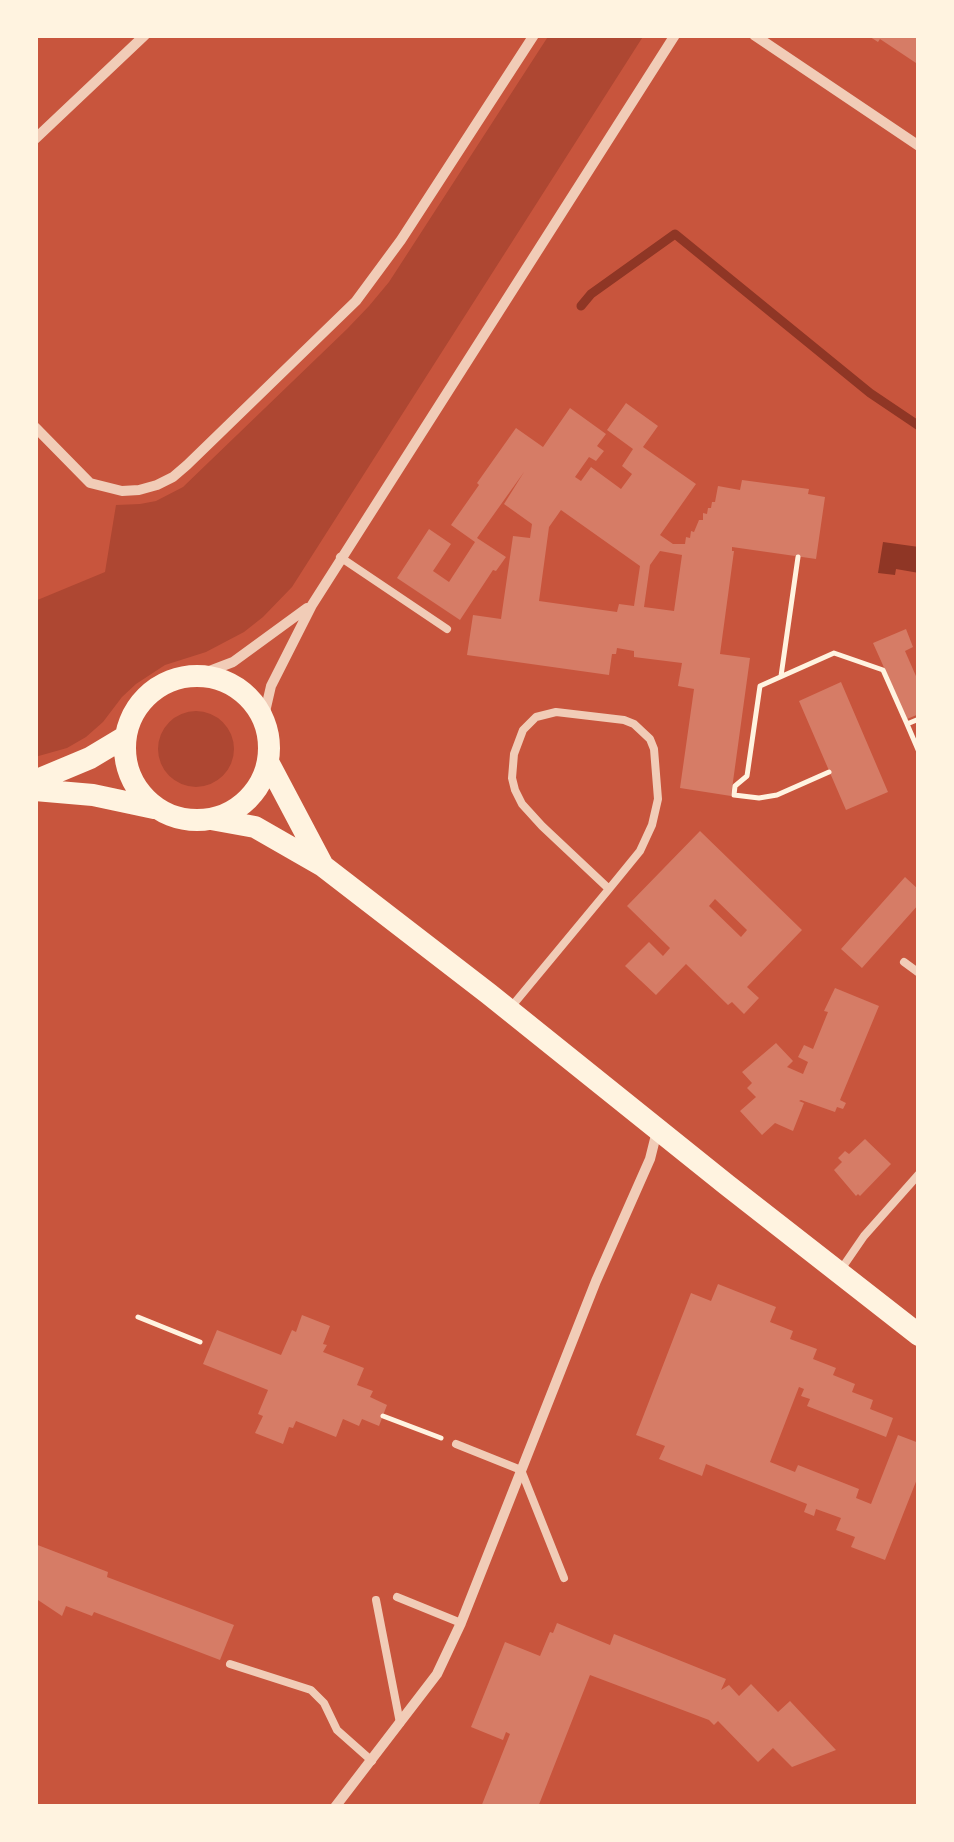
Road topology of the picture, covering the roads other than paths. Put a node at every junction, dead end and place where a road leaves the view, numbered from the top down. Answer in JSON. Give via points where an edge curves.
{"nodes":[{"id":1,"x":144,"y":35,"type":"edge"},
{"id":2,"x":534,"y":35,"type":"edge"},
{"id":3,"x":675,"y":35,"type":"edge"},
{"id":4,"x":754,"y":35,"type":"edge"},
{"id":5,"x":35,"y":139,"type":"edge"},
{"id":6,"x":919,"y":146,"type":"edge"},
{"id":7,"x":35,"y":428,"type":"edge"},
{"id":8,"x":340,"y":557,"type":"junction"},
{"id":9,"x":312,"y":605,"type":"junction"},
{"id":10,"x":447,"y":628,"type":"dead end"},
{"id":11,"x":199,"y":675,"type":"junction"},
{"id":12,"x":266,"y":725,"type":"junction"},
{"id":13,"x":125,"y":738,"type":"junction"},
{"id":14,"x":268,"y":762,"type":"junction"},
{"id":15,"x":35,"y":781,"type":"edge"},
{"id":16,"x":35,"y":790,"type":"edge"},
{"id":17,"x":157,"y":809,"type":"junction"},
{"id":18,"x":211,"y":819,"type":"junction"},
{"id":19,"x":323,"y":866,"type":"junction"},
{"id":20,"x":609,"y":889,"type":"junction"},
{"id":21,"x":904,"y":962,"type":"dead end"},
{"id":22,"x":919,"y":972,"type":"edge"},
{"id":23,"x":509,"y":1010,"type":"junction"},
{"id":24,"x":657,"y":1128,"type":"junction"},
{"id":25,"x":919,"y":1174,"type":"edge"},
{"id":26,"x":839,"y":1272,"type":"junction"},
{"id":27,"x":919,"y":1335,"type":"edge"},
{"id":28,"x":456,"y":1444,"type":"road end"},
{"id":29,"x":521,"y":1470,"type":"junction"},
{"id":30,"x":564,"y":1578,"type":"dead end"},
{"id":31,"x":397,"y":1598,"type":"dead end"},
{"id":32,"x":376,"y":1600,"type":"dead end"},
{"id":33,"x":460,"y":1623,"type":"junction"},
{"id":34,"x":230,"y":1664,"type":"dead end"},
{"id":35,"x":400,"y":1724,"type":"junction"},
{"id":36,"x":372,"y":1761,"type":"junction"},
{"id":37,"x":336,"y":1807,"type":"edge"}],
"edges":[{"from":1,"to":5,"type":"street"},
{"from":2,"to":7,"type":"street","via":[[356,301],[187,466],[140,490],[90,483]]},
{"from":3,"to":8,"type":"street"},
{"from":4,"to":6,"type":"street"},
{"from":8,"to":9,"type":"street"},
{"from":8,"to":10,"type":"lane"},
{"from":9,"to":11,"type":"street","via":[[232,662]]},
{"from":9,"to":12,"type":"street","via":[[271,686]]},
{"from":11,"to":12,"type":"main road","via":[[240,690]]},
{"from":11,"to":13,"type":"main road","via":[[151,691],[135,709]]},
{"from":12,"to":14,"type":"main road"},
{"from":13,"to":15,"type":"main road"},
{"from":13,"to":17,"type":"main road","via":[[132,781]]},
{"from":14,"to":18,"type":"main road","via":[[248,798]]},
{"from":14,"to":19,"type":"main road"},
{"from":16,"to":17,"type":"main road"},
{"from":17,"to":18,"type":"main road","via":[[183,819]]},
{"from":18,"to":19,"type":"main road","via":[[255,828]]},
{"from":19,"to":23,"type":"main road"},
{"from":20,"to":20,"type":"lane","via":[[652,825],[658,799],[654,749],[643,731],[624,720],[556,712],[536,718],[514,754],[515,790],[542,826]]},
{"from":20,"to":23,"type":"lane"},
{"from":21,"to":22,"type":"lane"},
{"from":23,"to":24,"type":"main road"},
{"from":24,"to":26,"type":"main road"},
{"from":24,"to":29,"type":"street"},
{"from":25,"to":26,"type":"lane"},
{"from":26,"to":27,"type":"main road"},
{"from":28,"to":29,"type":"lane"},
{"from":29,"to":30,"type":"lane"},
{"from":29,"to":33,"type":"street"},
{"from":31,"to":33,"type":"lane"},
{"from":32,"to":35,"type":"lane"},
{"from":33,"to":35,"type":"street","via":[[437,1674]]},
{"from":34,"to":36,"type":"lane","via":[[311,1690],[337,1730]]},
{"from":35,"to":36,"type":"street"},
{"from":36,"to":37,"type":"street"}]}
